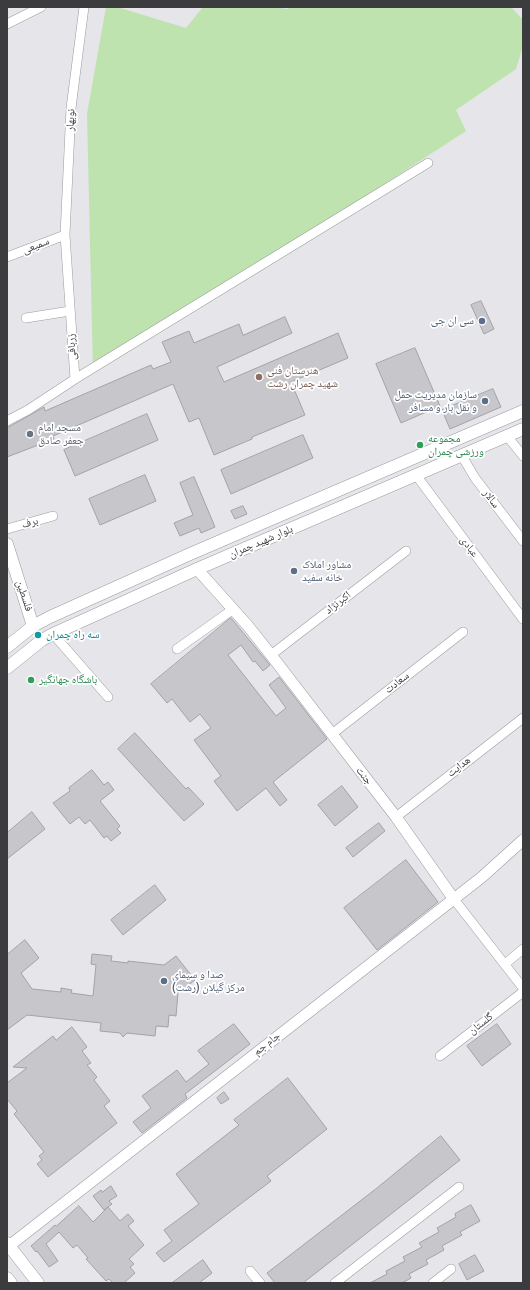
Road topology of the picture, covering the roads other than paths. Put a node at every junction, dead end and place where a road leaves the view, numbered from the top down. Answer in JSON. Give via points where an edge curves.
{"nodes":[{"id":1,"x":41,"y":7,"type":"edge"},
{"id":2,"x":84,"y":7,"type":"edge"},
{"id":3,"x":7,"y":24,"type":"edge"},
{"id":4,"x":428,"y":163,"type":"dead end"},
{"id":5,"x":65,"y":234,"type":"junction"},
{"id":6,"x":7,"y":257,"type":"edge"},
{"id":7,"x":70,"y":311,"type":"junction"},
{"id":8,"x":26,"y":318,"type":"dead end"},
{"id":9,"x":75,"y":379,"type":"junction"},
{"id":10,"x":523,"y":411,"type":"edge"},
{"id":11,"x":7,"y":421,"type":"edge"},
{"id":12,"x":501,"y":421,"type":"junction"},
{"id":13,"x":523,"y":429,"type":"edge"},
{"id":14,"x":508,"y":436,"type":"junction"},
{"id":15,"x":462,"y":456,"type":"junction"},
{"id":16,"x":523,"y":456,"type":"edge"},
{"id":17,"x":416,"y":475,"type":"junction"},
{"id":18,"x":52,"y":516,"type":"dead end"},
{"id":19,"x":7,"y":529,"type":"edge"},
{"id":20,"x":243,"y":531,"type":"junction"},
{"id":21,"x":523,"y":541,"type":"edge"},
{"id":22,"x":7,"y":544,"type":"edge"},
{"id":23,"x":250,"y":547,"type":"junction"},
{"id":24,"x":406,"y":551,"type":"dead end"},
{"id":25,"x":190,"y":554,"type":"junction"},
{"id":26,"x":197,"y":569,"type":"junction"},
{"id":27,"x":232,"y":610,"type":"junction"},
{"id":28,"x":523,"y":619,"type":"edge"},
{"id":29,"x":33,"y":626,"type":"junction"},
{"id":30,"x":463,"y":632,"type":"dead end"},
{"id":31,"x":53,"y":634,"type":"junction"},
{"id":32,"x":7,"y":646,"type":"edge"},
{"id":33,"x":177,"y":649,"type":"dead end"},
{"id":34,"x":270,"y":656,"type":"junction"},
{"id":35,"x":7,"y":668,"type":"edge"},
{"id":36,"x":108,"y":697,"type":"dead end"},
{"id":37,"x":523,"y":718,"type":"edge"},
{"id":38,"x":332,"y":734,"type":"junction"},
{"id":39,"x":396,"y":817,"type":"junction"},
{"id":40,"x":523,"y":840,"type":"edge"},
{"id":41,"x":454,"y":898,"type":"junction"},
{"id":42,"x":523,"y":949,"type":"edge"},
{"id":43,"x":505,"y":964,"type":"junction"},
{"id":44,"x":523,"y":988,"type":"edge"},
{"id":45,"x":523,"y":992,"type":"edge"},
{"id":46,"x":440,"y":1056,"type":"dead end"},
{"id":47,"x":459,"y":1187,"type":"dead end"},
{"id":48,"x":8,"y":1244,"type":"edge"},
{"id":49,"x":451,"y":1269,"type":"dead end"},
{"id":50,"x":250,"y":1271,"type":"dead end"},
{"id":51,"x":38,"y":1283,"type":"edge"},
{"id":52,"x":260,"y":1283,"type":"edge"},
{"id":53,"x":334,"y":1283,"type":"edge"},
{"id":54,"x":433,"y":1283,"type":"edge"}],
"edges":[{"from":1,"to":3,"type":"street"},
{"from":2,"to":5,"type":"street","name":"نوبهار","via":[[71,108]]},
{"from":4,"to":9,"type":"street"},
{"from":5,"to":6,"type":"street","name":"سمیعی"},
{"from":5,"to":7,"type":"street","name":"زربافی"},
{"from":7,"to":8,"type":"street"},
{"from":7,"to":9,"type":"street","name":"زربافی"},
{"from":9,"to":11,"type":"street"},
{"from":10,"to":12,"type":"main road","name":"بلوار شهید چمران"},
{"from":12,"to":14,"type":"main road"},
{"from":12,"to":20,"type":"main road","name":"بلوار شهید چمران"},
{"from":13,"to":14,"type":"main road","name":"بلوار شهید چمران"},
{"from":14,"to":15,"type":"main road","name":"بلوار شهید چمران"},
{"from":14,"to":16,"type":"street"},
{"from":15,"to":17,"type":"main road","name":"بلوار شهید چمران"},
{"from":15,"to":21,"type":"street","name":"سالار","via":[[475,478]]},
{"from":17,"to":23,"type":"main road","name":"بلوار شهید چمران"},
{"from":17,"to":28,"type":"street","name":"عبادی"},
{"from":18,"to":19,"type":"street","name":"برف"},
{"from":20,"to":23,"type":"main road"},
{"from":20,"to":25,"type":"main road","name":"بلوار شهید چمران"},
{"from":22,"to":29,"type":"main road","name":"فلسطین"},
{"from":23,"to":26,"type":"main road","name":"بلوار شهید چمران"},
{"from":24,"to":34,"type":"street","name":"اکبرنژاد"},
{"from":25,"to":26,"type":"main road"},
{"from":25,"to":29,"type":"main road","name":"بلوار شهید چمران"},
{"from":26,"to":27,"type":"street","name":"جنت"},
{"from":26,"to":31,"type":"main road","name":"بلوار شهید چمران"},
{"from":27,"to":33,"type":"street"},
{"from":27,"to":34,"type":"street","name":"جنت","via":[[248,626]]},
{"from":29,"to":32,"type":"main road","name":"بلوار شهید چمران"},
{"from":30,"to":38,"type":"street","name":"سعادت"},
{"from":31,"to":35,"type":"main road","name":"بلوار شهید چمران"},
{"from":31,"to":36,"type":"street"},
{"from":34,"to":38,"type":"street","name":"جنت"},
{"from":37,"to":39,"type":"street","name":"هدایت"},
{"from":38,"to":39,"type":"street","name":"جنت"},
{"from":39,"to":41,"type":"street","name":"جنت"},
{"from":40,"to":41,"type":"street","name":"جام جم"},
{"from":41,"to":43,"type":"street","name":"جنت"},
{"from":41,"to":48,"type":"street","name":"جام جم"},
{"from":42,"to":43,"type":"street"},
{"from":43,"to":44,"type":"street","name":"جنت"},
{"from":45,"to":46,"type":"street","name":"گلستان"},
{"from":47,"to":53,"type":"street"},
{"from":48,"to":51,"type":"main road"},
{"from":49,"to":54,"type":"street"},
{"from":50,"to":52,"type":"street"}]}
